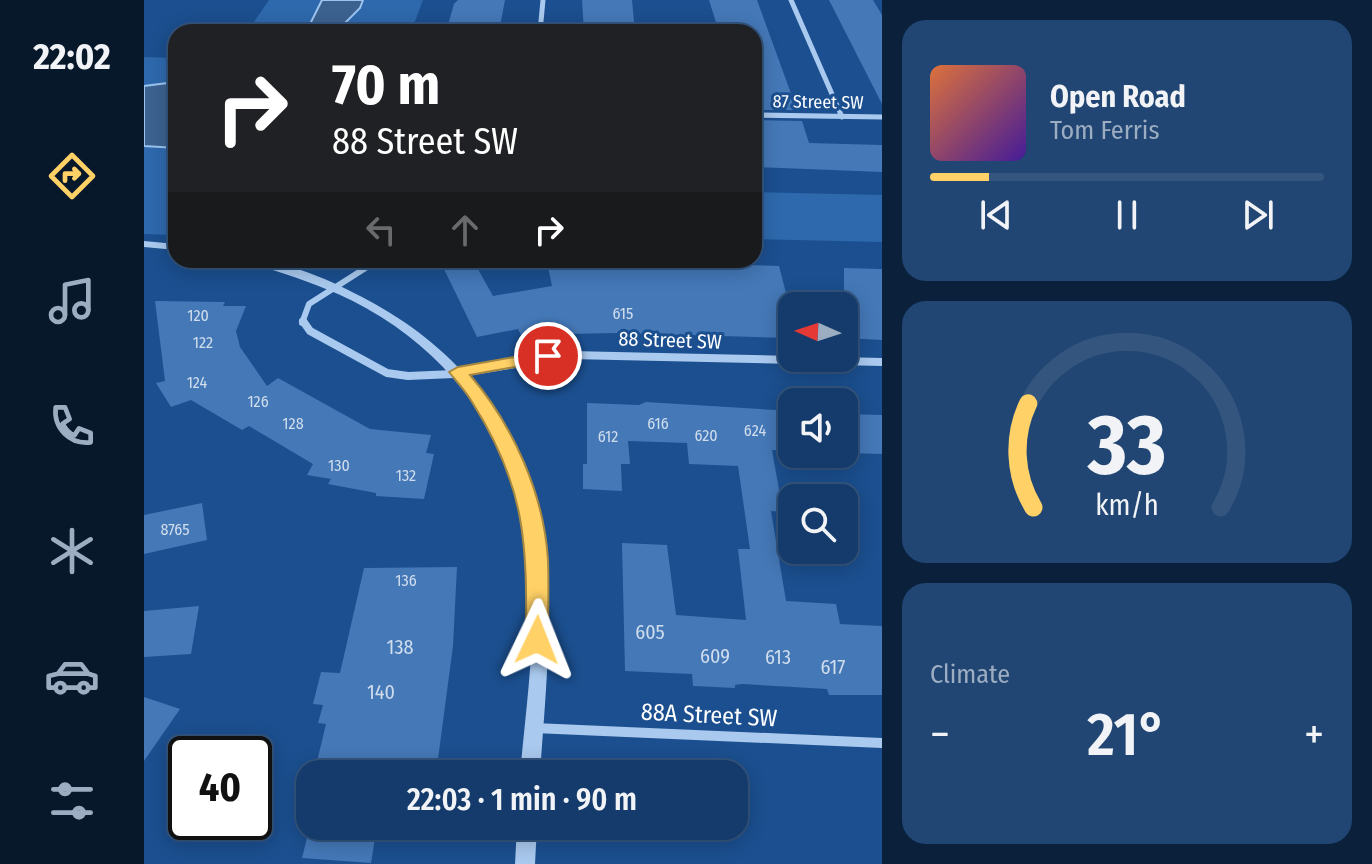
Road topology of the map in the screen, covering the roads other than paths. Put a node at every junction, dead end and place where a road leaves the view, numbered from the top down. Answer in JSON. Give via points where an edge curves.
{"nodes":[{"id":1,"x":543,"y":0,"type":"edge"},
{"id":2,"x":791,"y":0,"type":"edge"},
{"id":3,"x":541,"y":24,"type":"edge"},
{"id":4,"x":762,"y":115,"type":"edge"},
{"id":5,"x":842,"y":117,"type":"junction"},
{"id":6,"x":882,"y":117,"type":"edge"},
{"id":7,"x":144,"y":244,"type":"edge"},
{"id":8,"x":168,"y":246,"type":"edge"},
{"id":9,"x":275,"y":268,"type":"edge"},
{"id":10,"x":365,"y":268,"type":"edge"},
{"id":11,"x":335,"y":287,"type":"junction"},
{"id":12,"x":882,"y":362,"type":"edge"},
{"id":13,"x":458,"y":372,"type":"junction"},
{"id":14,"x":533,"y":728,"type":"junction"},
{"id":15,"x":882,"y":743,"type":"edge"},
{"id":16,"x":531,"y":760,"type":"edge"},
{"id":17,"x":526,"y":840,"type":"edge"},
{"id":18,"x":525,"y":864,"type":"edge"}],
"edges":[{"from":1,"to":3,"type":"street"},
{"from":2,"to":5,"type":"street"},
{"from":4,"to":5,"type":"street","name":"87 Street SW"},
{"from":5,"to":6,"type":"street","name":"87 Street SW"},
{"from":7,"to":8,"type":"street"},
{"from":9,"to":11,"type":"street"},
{"from":10,"to":11,"type":"street"},
{"from":11,"to":13,"type":"street","via":[[402,324]]},
{"from":11,"to":13,"type":"street","name":"88 Street SW","via":[[305,309],[302,323],[310,331],[387,373],[414,377]]},
{"from":12,"to":13,"type":"street","name":"88 Street SW","via":[[599,354],[526,359]]},
{"from":13,"to":14,"type":"street","via":[[497,427],[531,512],[539,608]]},
{"from":14,"to":15,"type":"street","name":"88A Street SW"},
{"from":14,"to":16,"type":"street"},
{"from":17,"to":18,"type":"street"}]}
